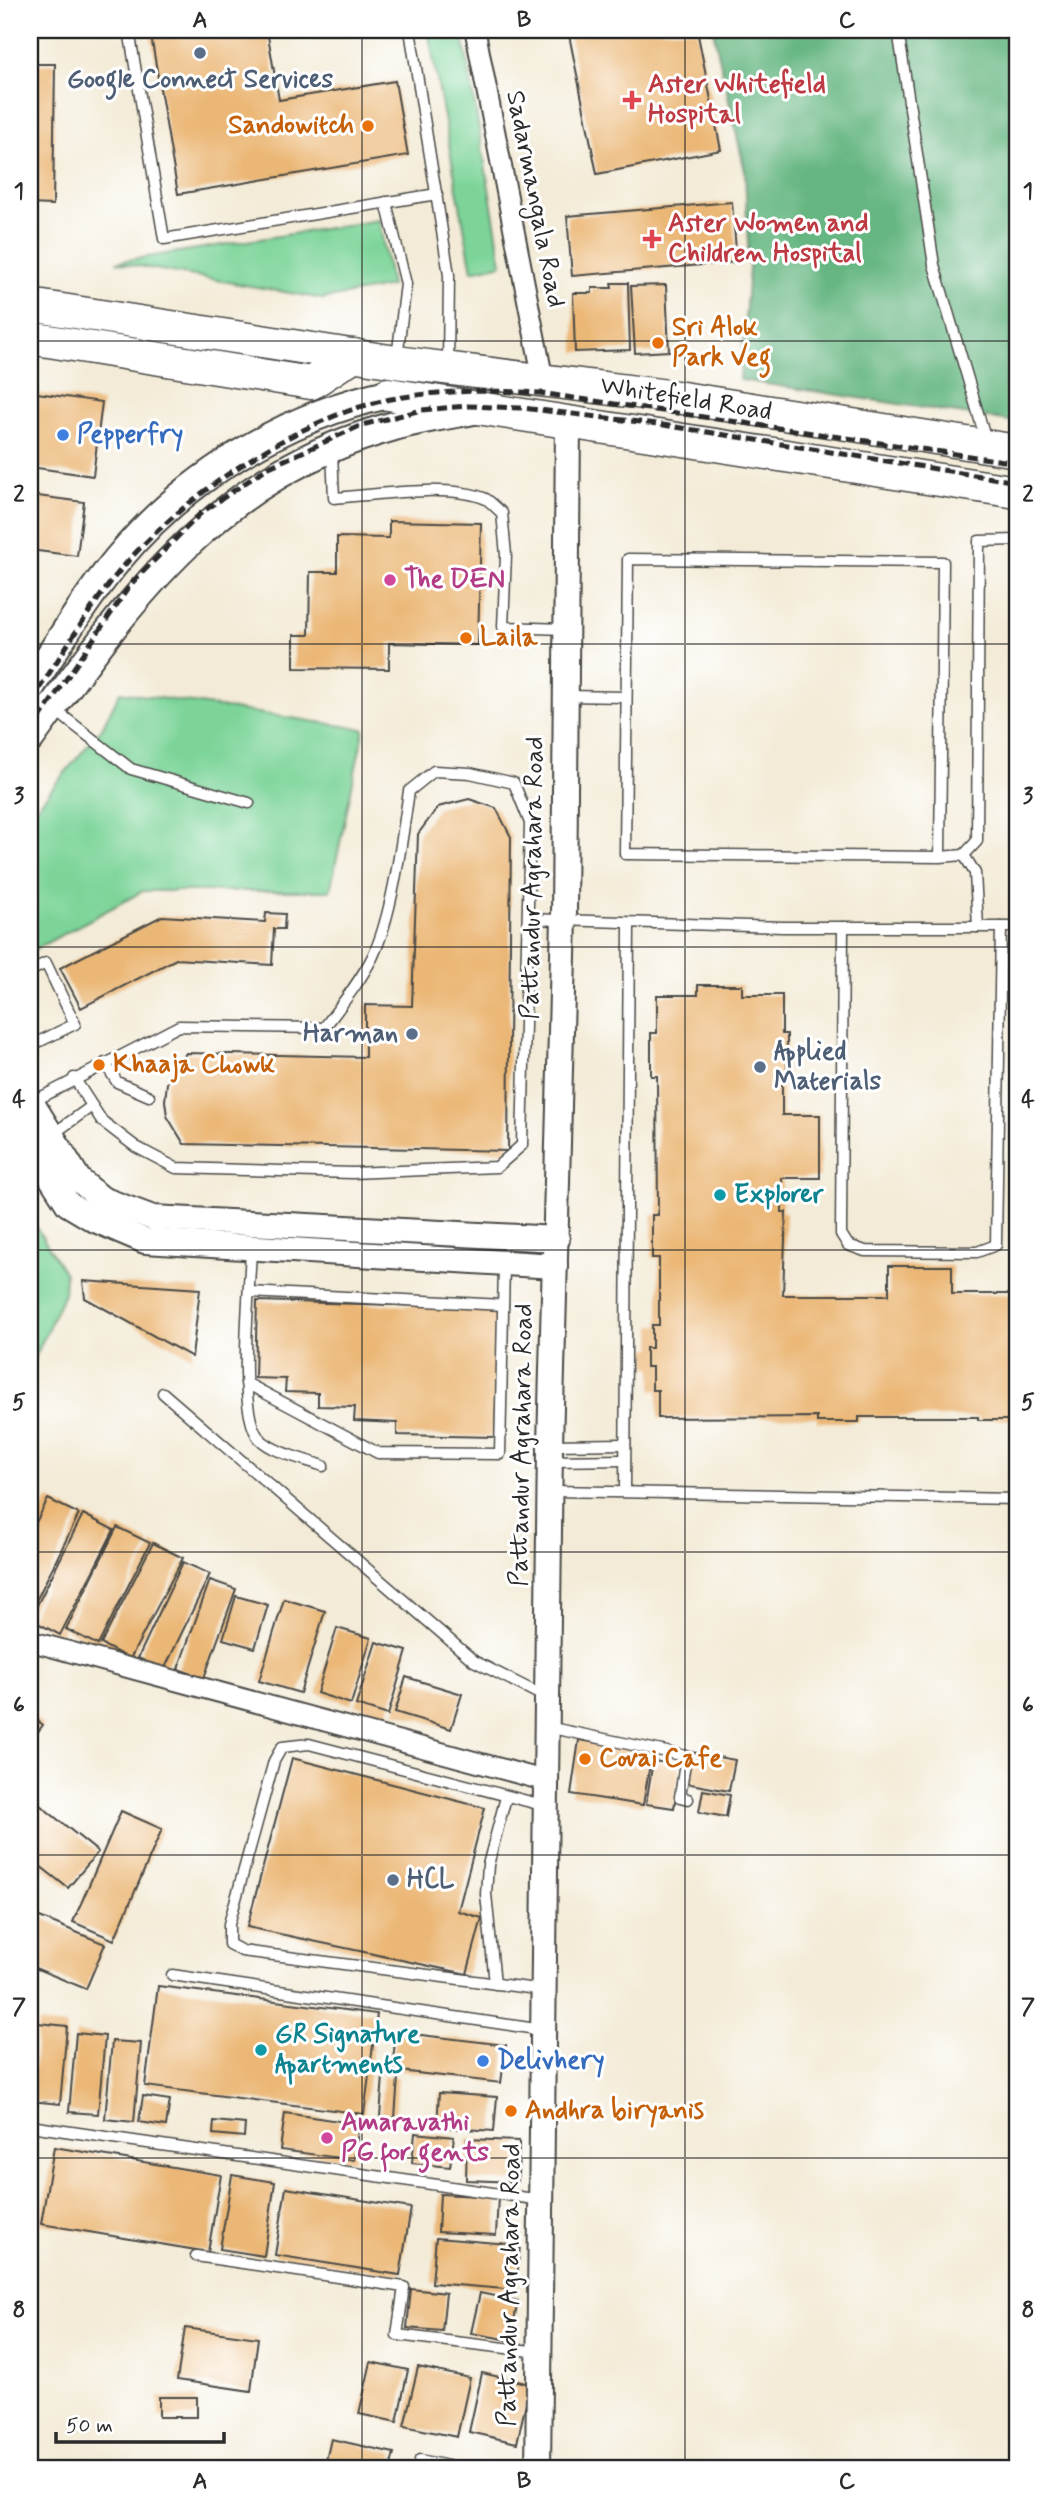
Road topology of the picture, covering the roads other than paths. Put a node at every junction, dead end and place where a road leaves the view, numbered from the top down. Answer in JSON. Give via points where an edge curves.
{"nodes":[{"id":1,"x":129,"y":30,"type":"edge"},
{"id":2,"x":410,"y":30,"type":"edge"},
{"id":3,"x":475,"y":30,"type":"edge"},
{"id":4,"x":898,"y":30,"type":"edge"},
{"id":5,"x":437,"y":194,"type":"junction"},
{"id":6,"x":386,"y":202,"type":"junction"},
{"id":7,"x":30,"y":305,"type":"edge"},
{"id":8,"x":30,"y":338,"type":"edge"},
{"id":9,"x":354,"y":355,"type":"junction"},
{"id":10,"x":396,"y":362,"type":"junction"},
{"id":11,"x":447,"y":368,"type":"junction"},
{"id":12,"x":543,"y":379,"type":"junction"},
{"id":13,"x":388,"y":394,"type":"joint"},
{"id":14,"x":477,"y":409,"type":"junction"},
{"id":15,"x":568,"y":422,"type":"junction"},
{"id":16,"x":330,"y":448,"type":"junction"},
{"id":17,"x":1003,"y":449,"type":"edge"},
{"id":18,"x":1017,"y":492,"type":"edge"},
{"id":19,"x":1017,"y":540,"type":"edge"},
{"id":20,"x":565,"y":629,"type":"junction"},
{"id":21,"x":30,"y":687,"type":"edge"},
{"id":22,"x":565,"y":696,"type":"junction"},
{"id":23,"x":626,"y":697,"type":"junction"},
{"id":24,"x":52,"y":708,"type":"junction"},
{"id":25,"x":30,"y":738,"type":"edge"},
{"id":26,"x":249,"y":803,"type":"dead end"},
{"id":27,"x":964,"y":855,"type":"junction"},
{"id":28,"x":940,"y":857,"type":"junction"},
{"id":29,"x":564,"y":918,"type":"junction"},
{"id":30,"x":528,"y":919,"type":"junction"},
{"id":31,"x":629,"y":924,"type":"junction"},
{"id":32,"x":843,"y":927,"type":"junction"},
{"id":33,"x":978,"y":927,"type":"junction"},
{"id":34,"x":1001,"y":927,"type":"junction"},
{"id":35,"x":1017,"y":927,"type":"edge"},
{"id":36,"x":30,"y":971,"type":"edge"},
{"id":37,"x":30,"y":1046,"type":"edge"},
{"id":38,"x":105,"y":1063,"type":"junction"},
{"id":39,"x":74,"y":1078,"type":"junction"},
{"id":40,"x":149,"y":1096,"type":"dead end"},
{"id":41,"x":31,"y":1101,"type":"edge"},
{"id":42,"x":92,"y":1105,"type":"junction"},
{"id":43,"x":37,"y":1143,"type":"edge"},
{"id":44,"x":252,"y":1235,"type":"junction"},
{"id":45,"x":557,"y":1240,"type":"junction"},
{"id":46,"x":504,"y":1264,"type":"junction"},
{"id":47,"x":555,"y":1266,"type":"junction"},
{"id":48,"x":249,"y":1292,"type":"junction"},
{"id":49,"x":503,"y":1305,"type":"junction"},
{"id":50,"x":246,"y":1383,"type":"junction"},
{"id":51,"x":163,"y":1393,"type":"dead end"},
{"id":52,"x":625,"y":1444,"type":"junction"},
{"id":53,"x":550,"y":1453,"type":"junction"},
{"id":54,"x":625,"y":1460,"type":"junction"},
{"id":55,"x":323,"y":1466,"type":"dead end"},
{"id":56,"x":550,"y":1491,"type":"junction"},
{"id":57,"x":625,"y":1491,"type":"junction"},
{"id":58,"x":1017,"y":1499,"type":"edge"},
{"id":59,"x":30,"y":1641,"type":"edge"},
{"id":60,"x":547,"y":1698,"type":"junction"},
{"id":61,"x":547,"y":1727,"type":"junction"},
{"id":62,"x":546,"y":1781,"type":"junction"},
{"id":63,"x":506,"y":1797,"type":"junction"},
{"id":64,"x":688,"y":1799,"type":"dead end"},
{"id":65,"x":546,"y":1806,"type":"junction"},
{"id":66,"x":172,"y":1975,"type":"dead end"},
{"id":67,"x":495,"y":1984,"type":"junction"},
{"id":68,"x":544,"y":1990,"type":"junction"},
{"id":69,"x":543,"y":2030,"type":"junction"},
{"id":70,"x":30,"y":2126,"type":"edge"},
{"id":71,"x":541,"y":2200,"type":"junction"},
{"id":72,"x":197,"y":2256,"type":"dead end"},
{"id":73,"x":539,"y":2352,"type":"junction"},
{"id":74,"x":420,"y":2460,"type":"dead end"},
{"id":75,"x":462,"y":2469,"type":"edge"},
{"id":76,"x":538,"y":2469,"type":"edge"}],
"edges":[{"from":1,"to":6,"type":"lane","via":[[164,239]]},
{"from":2,"to":5,"type":"lane"},
{"from":3,"to":12,"type":"street","name":"Sadarmangala Road"},
{"from":4,"to":17,"type":"lane","via":[[934,265]]},
{"from":5,"to":6,"type":"lane"},
{"from":5,"to":11,"type":"lane","via":[[449,275]]},
{"from":6,"to":10,"type":"lane","via":[[406,284]]},
{"from":7,"to":9,"type":"main road","name":"Whitefield Road"},
{"from":8,"to":9,"type":"main road","via":[[311,383]]},
{"from":9,"to":10,"type":"main road","name":"Whitefield Road"},
{"from":10,"to":11,"type":"main road","name":"Whitefield Road"},
{"from":11,"to":12,"type":"main road","name":"Whitefield Road"},
{"from":12,"to":17,"type":"main road","name":"Whitefield Road"},
{"from":13,"to":14,"type":"main road"},
{"from":13,"to":21,"type":"main road","via":[[317,415],[203,479],[119,558]]},
{"from":14,"to":15,"type":"main road","name":"Whitefield Road"},
{"from":14,"to":16,"type":"main road","via":[[391,427]]},
{"from":15,"to":18,"type":"main road","name":"Whitefield Road"},
{"from":15,"to":20,"type":"street","name":"Pattandur Agrahara Road"},
{"from":16,"to":20,"type":"lane","via":[[334,498],[402,491],[487,499],[502,513],[506,555],[503,627]]},
{"from":16,"to":24,"type":"main road","via":[[223,510],[185,543],[133,599]]},
{"from":19,"to":27,"type":"lane","via":[[979,541],[977,841]]},
{"from":20,"to":22,"type":"street","name":"Pattandur Agrahara Road"},
{"from":22,"to":23,"type":"lane"},
{"from":22,"to":29,"type":"street","name":"Pattandur Agrahara Road"},
{"from":23,"to":28,"type":"lane","via":[[625,854]]},
{"from":23,"to":28,"type":"lane","via":[[628,559],[943,562]]},
{"from":24,"to":25,"type":"main road"},
{"from":24,"to":26,"type":"lane","via":[[131,769]]},
{"from":27,"to":28,"type":"lane"},
{"from":27,"to":33,"type":"lane","via":[[975,873]]},
{"from":29,"to":30,"type":"lane"},
{"from":29,"to":31,"type":"lane"},
{"from":29,"to":45,"type":"street","name":"Pattandur Agrahara Road"},
{"from":30,"to":38,"type":"lane","via":[[530,823],[514,783],[435,771],[410,791],[400,856],[373,954],[324,1028],[179,1026]]},
{"from":30,"to":42,"type":"lane","via":[[522,1145],[497,1167],[352,1173],[176,1168],[136,1147],[102,1121]]},
{"from":31,"to":32,"type":"lane"},
{"from":31,"to":52,"type":"lane"},
{"from":32,"to":33,"type":"lane"},
{"from":32,"to":34,"type":"lane","via":[[841,1234],[848,1245],[865,1251],[977,1252],[996,1245]]},
{"from":33,"to":34,"type":"lane"},
{"from":34,"to":35,"type":"lane"},
{"from":36,"to":37,"type":"lane","via":[[46,964],[75,1024]]},
{"from":38,"to":39,"type":"lane"},
{"from":38,"to":40,"type":"lane","via":[[117,1082]]},
{"from":39,"to":41,"type":"lane"},
{"from":39,"to":42,"type":"lane"},
{"from":41,"to":43,"type":"street"},
{"from":42,"to":43,"type":"lane"},
{"from":43,"to":44,"type":"street","via":[[68,1204],[93,1219],[145,1241]]},
{"from":44,"to":45,"type":"street"},
{"from":44,"to":46,"type":"street"},
{"from":44,"to":48,"type":"lane"},
{"from":45,"to":47,"type":"street","name":"Pattandur Agrahara Road"},
{"from":46,"to":47,"type":"street"},
{"from":46,"to":49,"type":"lane"},
{"from":47,"to":53,"type":"street","name":"Pattandur Agrahara Road"},
{"from":48,"to":49,"type":"lane"},
{"from":48,"to":50,"type":"lane"},
{"from":49,"to":50,"type":"lane","via":[[500,1454],[378,1453]]},
{"from":50,"to":55,"type":"lane","via":[[248,1416],[259,1438]]},
{"from":51,"to":60,"type":"lane","via":[[474,1661]]},
{"from":52,"to":53,"type":"lane"},
{"from":52,"to":54,"type":"lane"},
{"from":53,"to":54,"type":"lane"},
{"from":53,"to":56,"type":"street","name":"Pattandur Agrahara Road"},
{"from":54,"to":57,"type":"lane"},
{"from":56,"to":57,"type":"lane"},
{"from":56,"to":60,"type":"street","name":"Pattandur Agrahara Road"},
{"from":57,"to":58,"type":"lane"},
{"from":59,"to":62,"type":"street"},
{"from":60,"to":61,"type":"street","name":"Pattandur Agrahara Road"},
{"from":61,"to":62,"type":"street","name":"Pattandur Agrahara Road"},
{"from":61,"to":64,"type":"lane","via":[[686,1756],[680,1797]]},
{"from":62,"to":65,"type":"street","name":"Pattandur Agrahara Road"},
{"from":63,"to":65,"type":"lane"},
{"from":63,"to":67,"type":"lane","via":[[488,1866],[486,1894]]},
{"from":63,"to":67,"type":"lane","via":[[309,1744],[282,1747],[274,1761],[229,1924],[229,1944],[242,1951]]},
{"from":65,"to":68,"type":"street","name":"Pattandur Agrahara Road"},
{"from":66,"to":69,"type":"lane"},
{"from":67,"to":68,"type":"lane"},
{"from":68,"to":69,"type":"street","name":"Pattandur Agrahara Road"},
{"from":69,"to":71,"type":"street","name":"Pattandur Agrahara Road"},
{"from":70,"to":71,"type":"lane"},
{"from":71,"to":73,"type":"street","name":"Pattandur Agrahara Road"},
{"from":72,"to":73,"type":"lane","via":[[404,2287],[397,2335]]},
{"from":73,"to":76,"type":"street","name":"Pattandur Agrahara Road"},
{"from":74,"to":75,"type":"lane"}]}
